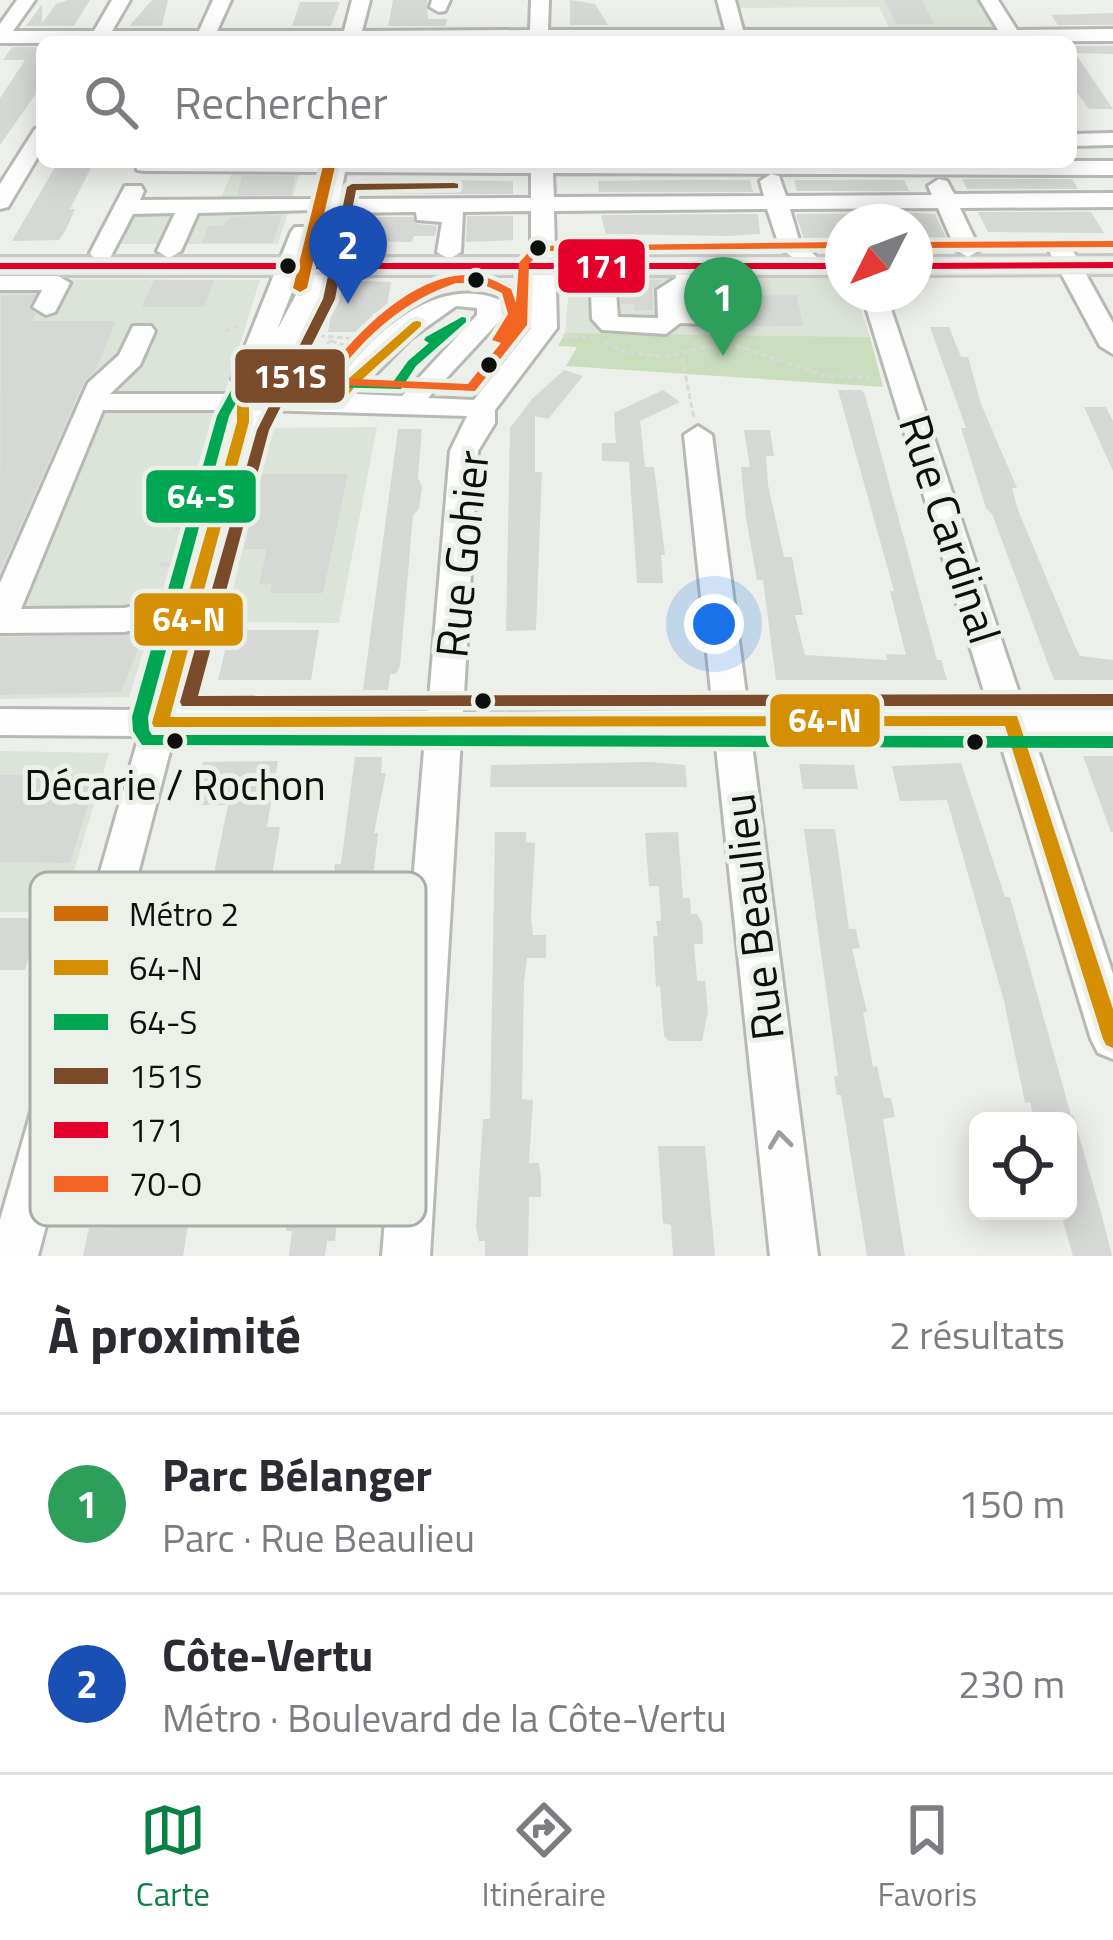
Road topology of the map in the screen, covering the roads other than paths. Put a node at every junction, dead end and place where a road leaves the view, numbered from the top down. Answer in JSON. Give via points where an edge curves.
{"nodes":[{"id":1,"x":26,"y":0,"type":"edge"},
{"id":2,"x":122,"y":0,"type":"edge"},
{"id":3,"x":222,"y":0,"type":"edge"},
{"id":4,"x":361,"y":0,"type":"edge"},
{"id":5,"x":374,"y":0,"type":"edge"},
{"id":6,"x":540,"y":0,"type":"edge"},
{"id":7,"x":726,"y":0,"type":"edge"},
{"id":8,"x":989,"y":0,"type":"edge"},
{"id":9,"x":1113,"y":34,"type":"edge"},
{"id":10,"x":101,"y":36,"type":"edge"},
{"id":11,"x":206,"y":36,"type":"edge"},
{"id":12,"x":358,"y":36,"type":"edge"},
{"id":13,"x":359,"y":36,"type":"edge"},
{"id":14,"x":539,"y":36,"type":"edge"},
{"id":15,"x":735,"y":36,"type":"edge"},
{"id":16,"x":1011,"y":36,"type":"edge"},
{"id":17,"x":1062,"y":36,"type":"edge"},
{"id":18,"x":0,"y":37,"type":"edge"},
{"id":19,"x":36,"y":38,"type":"edge"},
{"id":20,"x":1077,"y":130,"type":"edge"},
{"id":21,"x":1111,"y":137,"type":"edge"},
{"id":22,"x":1077,"y":140,"type":"edge"},
{"id":23,"x":36,"y":143,"type":"edge"},
{"id":24,"x":144,"y":168,"type":"edge"},
{"id":25,"x":326,"y":168,"type":"edge"},
{"id":26,"x":542,"y":168,"type":"edge"},
{"id":27,"x":768,"y":168,"type":"edge"},
{"id":28,"x":931,"y":168,"type":"edge"},
{"id":29,"x":1104,"y":168,"type":"edge"},
{"id":30,"x":1113,"y":198,"type":"edge"},
{"id":31,"x":776,"y":201,"type":"junction"},
{"id":32,"x":946,"y":201,"type":"junction"},
{"id":33,"x":0,"y":202,"type":"edge"},
{"id":34,"x":541,"y":203,"type":"junction"},
{"id":35,"x":317,"y":205,"type":"junction"},
{"id":36,"x":190,"y":206,"type":"junction"},
{"id":37,"x":125,"y":207,"type":"junction"},
{"id":38,"x":425,"y":215,"type":"dead end"},
{"id":39,"x":1113,"y":249,"type":"edge"},
{"id":40,"x":933,"y":250,"type":"edge"},
{"id":41,"x":968,"y":250,"type":"junction"},
{"id":42,"x":169,"y":251,"type":"junction"},
{"id":43,"x":449,"y":251,"type":"junction"},
{"id":44,"x":102,"y":253,"type":"junction"},
{"id":45,"x":1065,"y":257,"type":"junction"},
{"id":46,"x":543,"y":260,"type":"junction"},
{"id":47,"x":304,"y":261,"type":"junction"},
{"id":48,"x":817,"y":261,"type":"edge"},
{"id":49,"x":933,"y":265,"type":"edge"},
{"id":50,"x":1113,"y":265,"type":"edge"},
{"id":51,"x":607,"y":267,"type":"junction"},
{"id":52,"x":1,"y":268,"type":"edge"},
{"id":53,"x":688,"y":274,"type":"junction"},
{"id":54,"x":46,"y":307,"type":"dead end"},
{"id":55,"x":880,"y":312,"type":"edge"},
{"id":56,"x":678,"y":317,"type":"junction"},
{"id":57,"x":570,"y":318,"type":"junction"},
{"id":58,"x":142,"y":331,"type":"dead end"},
{"id":59,"x":1113,"y":346,"type":"edge"},
{"id":60,"x":94,"y":402,"type":"junction"},
{"id":61,"x":337,"y":402,"type":"junction"},
{"id":62,"x":472,"y":402,"type":"junction"},
{"id":63,"x":411,"y":406,"type":"junction"},
{"id":64,"x":247,"y":409,"type":"junction"},
{"id":65,"x":696,"y":429,"type":"road end"},
{"id":66,"x":192,"y":607,"type":"junction"},
{"id":67,"x":1011,"y":720,"type":"junction"},
{"id":68,"x":1113,"y":721,"type":"edge"},
{"id":69,"x":0,"y":722,"type":"edge"},
{"id":70,"x":731,"y":722,"type":"junction"},
{"id":71,"x":160,"y":723,"type":"junction"},
{"id":72,"x":445,"y":725,"type":"junction"},
{"id":73,"x":119,"y":872,"type":"edge"},
{"id":74,"x":426,"y":984,"type":"edge"},
{"id":75,"x":1113,"y":1039,"type":"edge"},
{"id":76,"x":30,"y":1198,"type":"edge"},
{"id":77,"x":408,"y":1226,"type":"edge"},
{"id":78,"x":14,"y":1256,"type":"edge"},
{"id":79,"x":406,"y":1256,"type":"edge"},
{"id":80,"x":794,"y":1256,"type":"edge"}],
"edges":[{"from":1,"to":18,"type":"street"},
{"from":2,"to":10,"type":"street"},
{"from":3,"to":11,"type":"street"},
{"from":4,"to":12,"type":"street"},
{"from":5,"to":13,"type":"street"},
{"from":6,"to":14,"type":"street"},
{"from":7,"to":15,"type":"street"},
{"from":8,"to":16,"type":"street"},
{"from":9,"to":17,"type":"street"},
{"from":18,"to":19,"type":"street"},
{"from":20,"to":21,"type":"street"},
{"from":21,"to":22,"type":"street"},
{"from":23,"to":33,"type":"street"},
{"from":24,"to":37,"type":"street"},
{"from":25,"to":35,"type":"street"},
{"from":26,"to":34,"type":"street"},
{"from":27,"to":31,"type":"street"},
{"from":28,"to":32,"type":"street"},
{"from":29,"to":30,"type":"street"},
{"from":30,"to":32,"type":"street"},
{"from":31,"to":32,"type":"street"},
{"from":31,"to":34,"type":"street"},
{"from":31,"to":48,"type":"street"},
{"from":32,"to":41,"type":"street"},
{"from":34,"to":35,"type":"street"},
{"from":34,"to":46,"type":"street"},
{"from":35,"to":36,"type":"street"},
{"from":35,"to":47,"type":"street"},
{"from":36,"to":37,"type":"street"},
{"from":36,"to":42,"type":"street"},
{"from":37,"to":44,"type":"street"},
{"from":38,"to":43,"type":"street","via":[[454,216]]},
{"from":39,"to":45,"type":"main road"},
{"from":40,"to":41,"type":"main road"},
{"from":41,"to":45,"type":"main road"},
{"from":42,"to":44,"type":"main road"},
{"from":42,"to":47,"type":"main road"},
{"from":43,"to":46,"type":"main road"},
{"from":43,"to":47,"type":"main road"},
{"from":44,"to":52,"type":"main road"},
{"from":45,"to":49,"type":"main road"},
{"from":45,"to":50,"type":"main road"},
{"from":45,"to":59,"type":"street"},
{"from":46,"to":47,"type":"main road"},
{"from":46,"to":48,"type":"main road"},
{"from":46,"to":51,"type":"main road"},
{"from":46,"to":57,"type":"street"},
{"from":47,"to":52,"type":"main road"},
{"from":47,"to":64,"type":"street","via":[[249,364]]},
{"from":48,"to":53,"type":"main road"},
{"from":51,"to":53,"type":"main road"},
{"from":51,"to":57,"type":"street"},
{"from":52,"to":54,"type":"street","via":[[58,283]]},
{"from":53,"to":56,"type":"street","via":[[669,290]]},
{"from":53,"to":56,"type":"street","via":[[723,281],[728,317]]},
{"from":55,"to":67,"type":"street","name":"Rue Cardinal"},
{"from":56,"to":57,"type":"street"},
{"from":57,"to":62,"type":"street","name":"Rue Gohier"},
{"from":58,"to":60,"type":"street","via":[[131,359],[104,377]]},
{"from":60,"to":64,"type":"street"},
{"from":60,"to":66,"type":"street","via":[[0,620],[124,620]]},
{"from":61,"to":63,"type":"street"},
{"from":61,"to":63,"type":"street","via":[[438,306],[460,298],[491,304],[490,316]]},
{"from":61,"to":64,"type":"street"},
{"from":62,"to":63,"type":"street"},
{"from":62,"to":72,"type":"street","name":"Rue Gohier","via":[[481,423],[467,440]]},
{"from":64,"to":66,"type":"street"},
{"from":65,"to":70,"type":"street","name":"Rue Beaulieu"},
{"from":66,"to":71,"type":"street"},
{"from":67,"to":68,"type":"street"},
{"from":67,"to":70,"type":"street"},
{"from":67,"to":75,"type":"street","name":"Rue Cardinal"},
{"from":69,"to":71,"type":"street"},
{"from":70,"to":72,"type":"street"},
{"from":80,"to":70,"type":"street","name":"Rue Beaulieu","one_way":true},
{"from":71,"to":72,"type":"street"},
{"from":71,"to":73,"type":"street"},
{"from":72,"to":74,"type":"street","name":"Rue Gohier"},
{"from":76,"to":78,"type":"street"},
{"from":77,"to":79,"type":"street","name":"Rue Gohier"}]}
